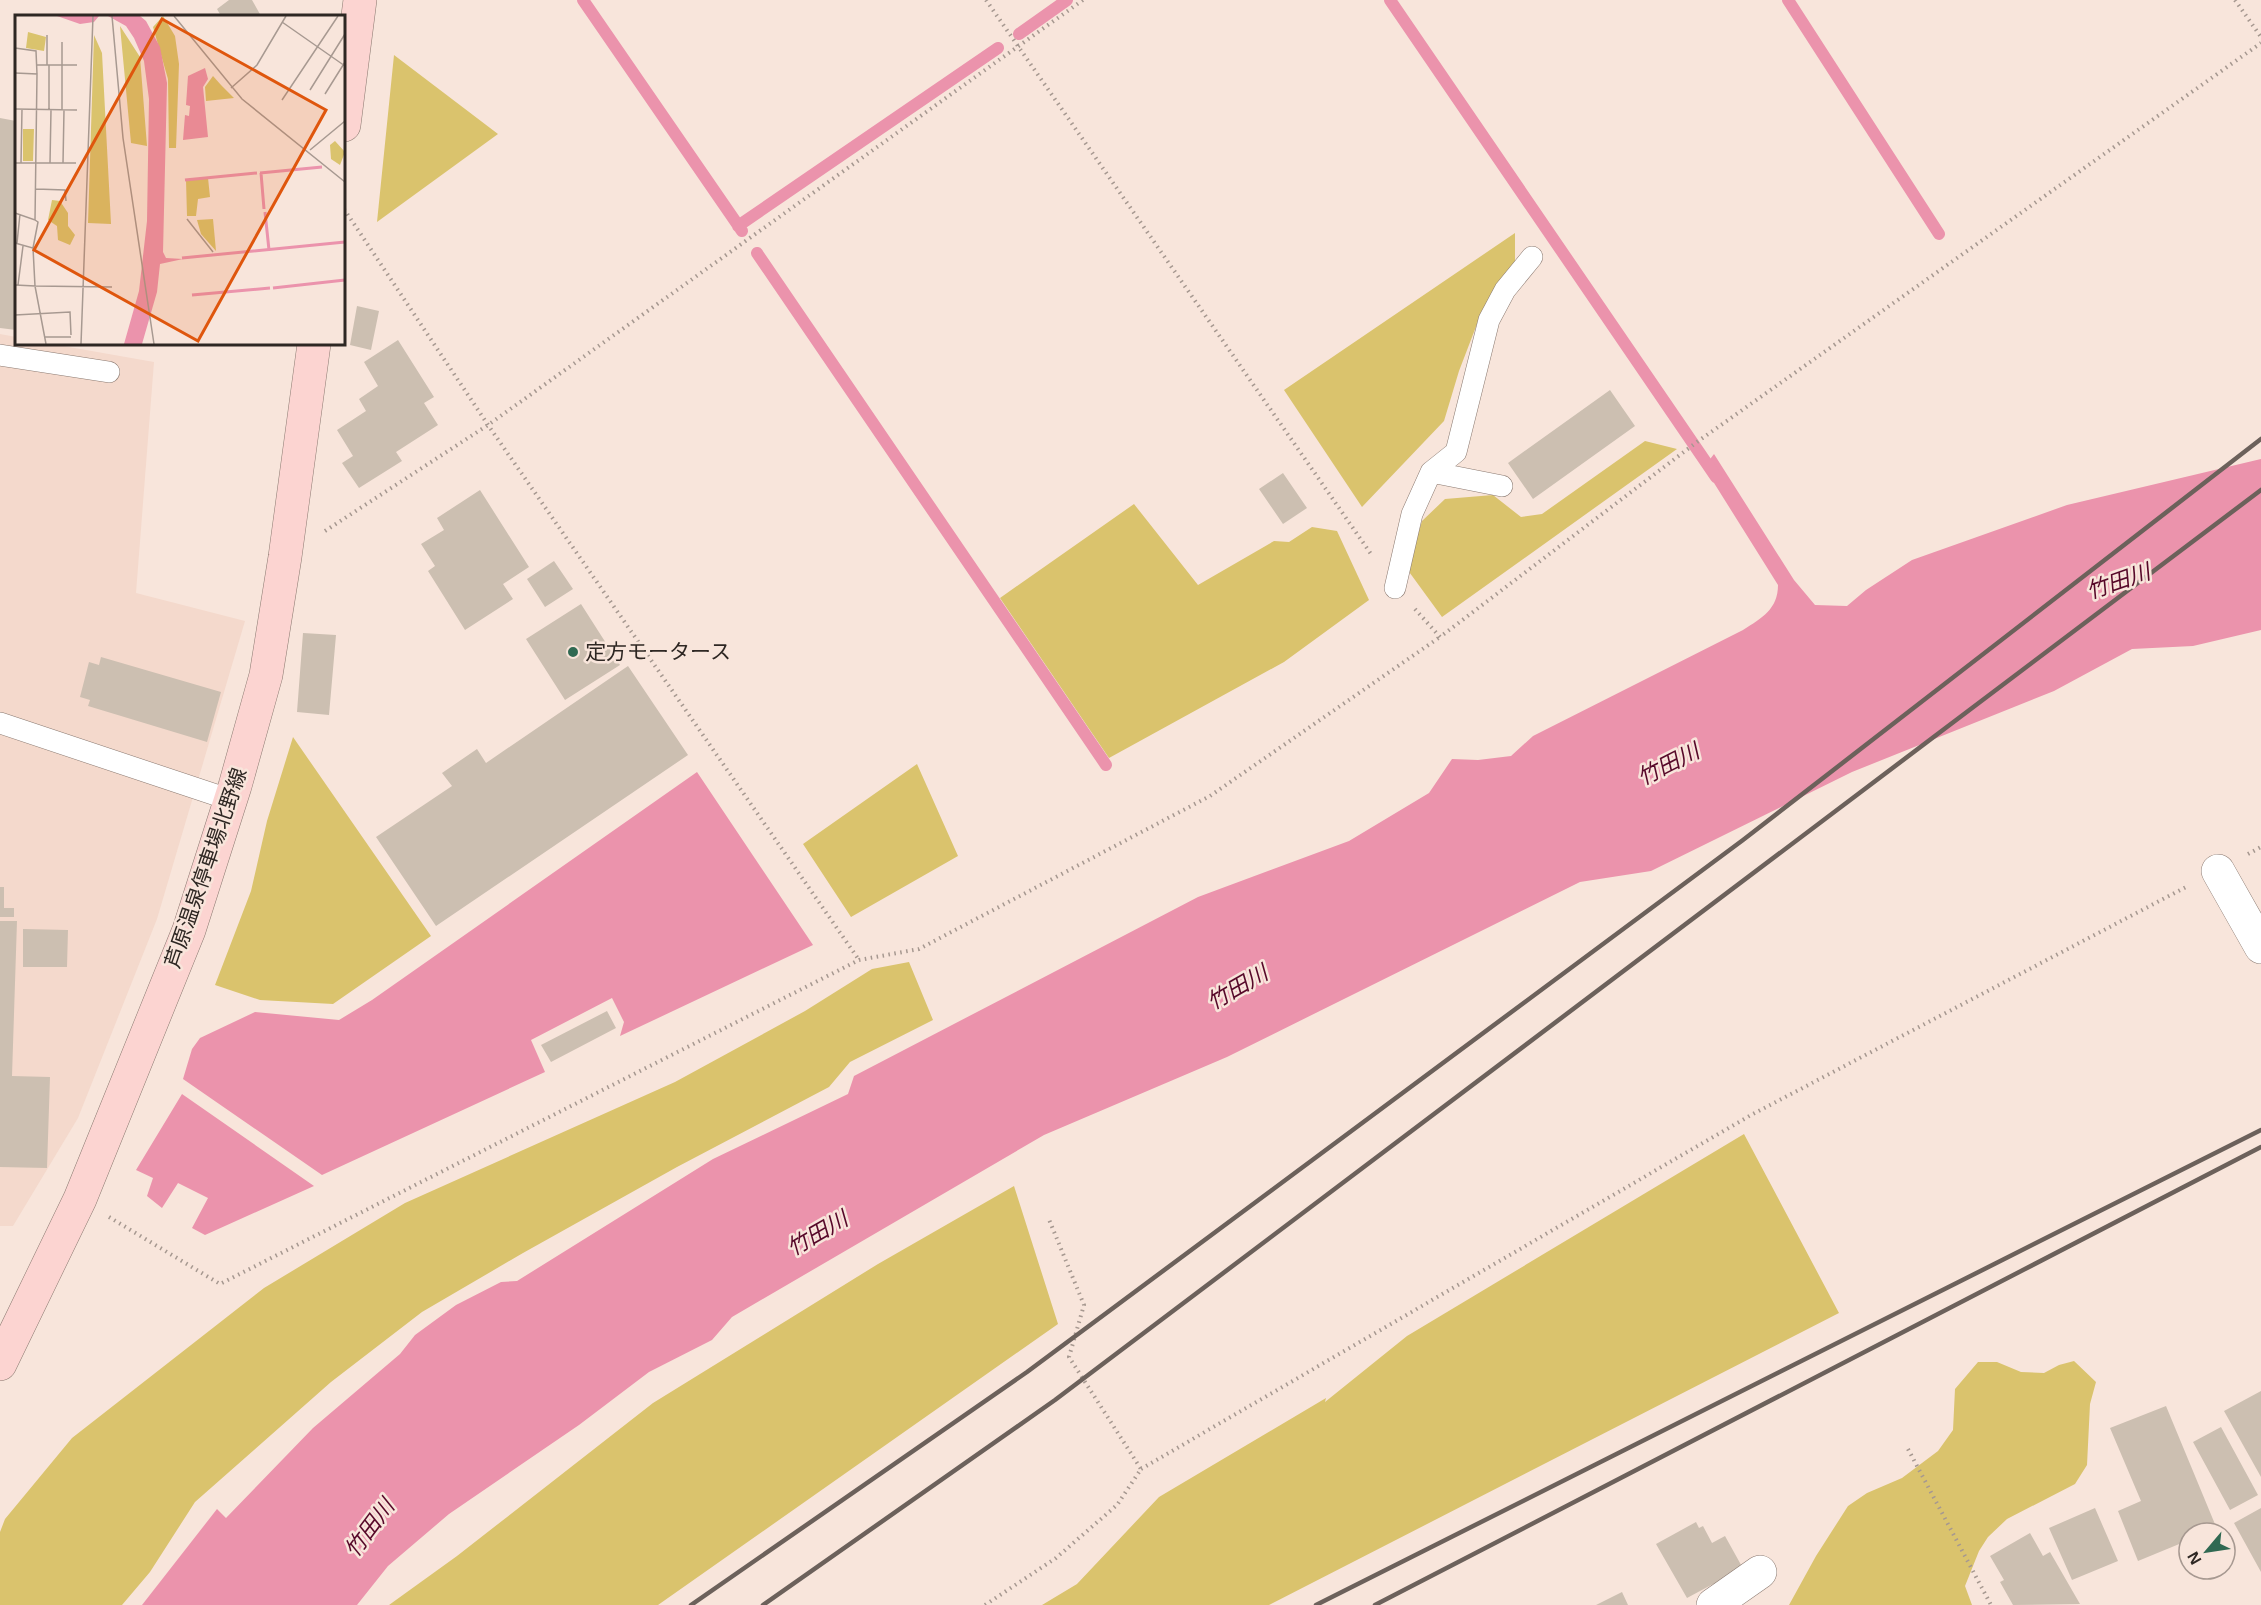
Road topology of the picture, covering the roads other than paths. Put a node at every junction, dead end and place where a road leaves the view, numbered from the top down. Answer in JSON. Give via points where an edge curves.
{"nodes":[{"id":1,"x":360,"y":0,"type":"edge"},
{"id":2,"x":345,"y":117,"type":"edge"},
{"id":3,"x":1532,"y":257,"type":"dead end"},
{"id":4,"x":314,"y":345,"type":"edge"},
{"id":5,"x":0,"y":355,"type":"edge"},
{"id":6,"x":109,"y":372,"type":"dead end"},
{"id":7,"x":1431,"y":472,"type":"junction"},
{"id":8,"x":1502,"y":486,"type":"dead end"},
{"id":9,"x":1395,"y":588,"type":"road end"},
{"id":10,"x":0,"y":723,"type":"edge"},
{"id":11,"x":231,"y":800,"type":"junction"},
{"id":12,"x":2218,"y":871,"type":"road end"},
{"id":13,"x":2261,"y":947,"type":"edge"},
{"id":14,"x":0,"y":1364,"type":"edge"},
{"id":15,"x":1760,"y":1572,"type":"dead end"},
{"id":16,"x":1713,"y":1605,"type":"edge"}],
"edges":[{"from":1,"to":2,"type":"main road"},
{"from":3,"to":7,"type":"lane","via":[[1505,290],[1489,320],[1456,452]]},
{"from":4,"to":11,"type":"main road","name":"芦原温泉停車場北野線","via":[[266,675]]},
{"from":5,"to":6,"type":"lane"},
{"from":7,"to":8,"type":"lane"},
{"from":7,"to":9,"type":"lane","via":[[1412,514]]},
{"from":10,"to":11,"type":"lane"},
{"from":11,"to":14,"type":"main road","name":"芦原温泉停車場北野線","via":[[189,930],[80,1199]]},
{"from":12,"to":13,"type":"street"},
{"from":15,"to":16,"type":"street"}]}
